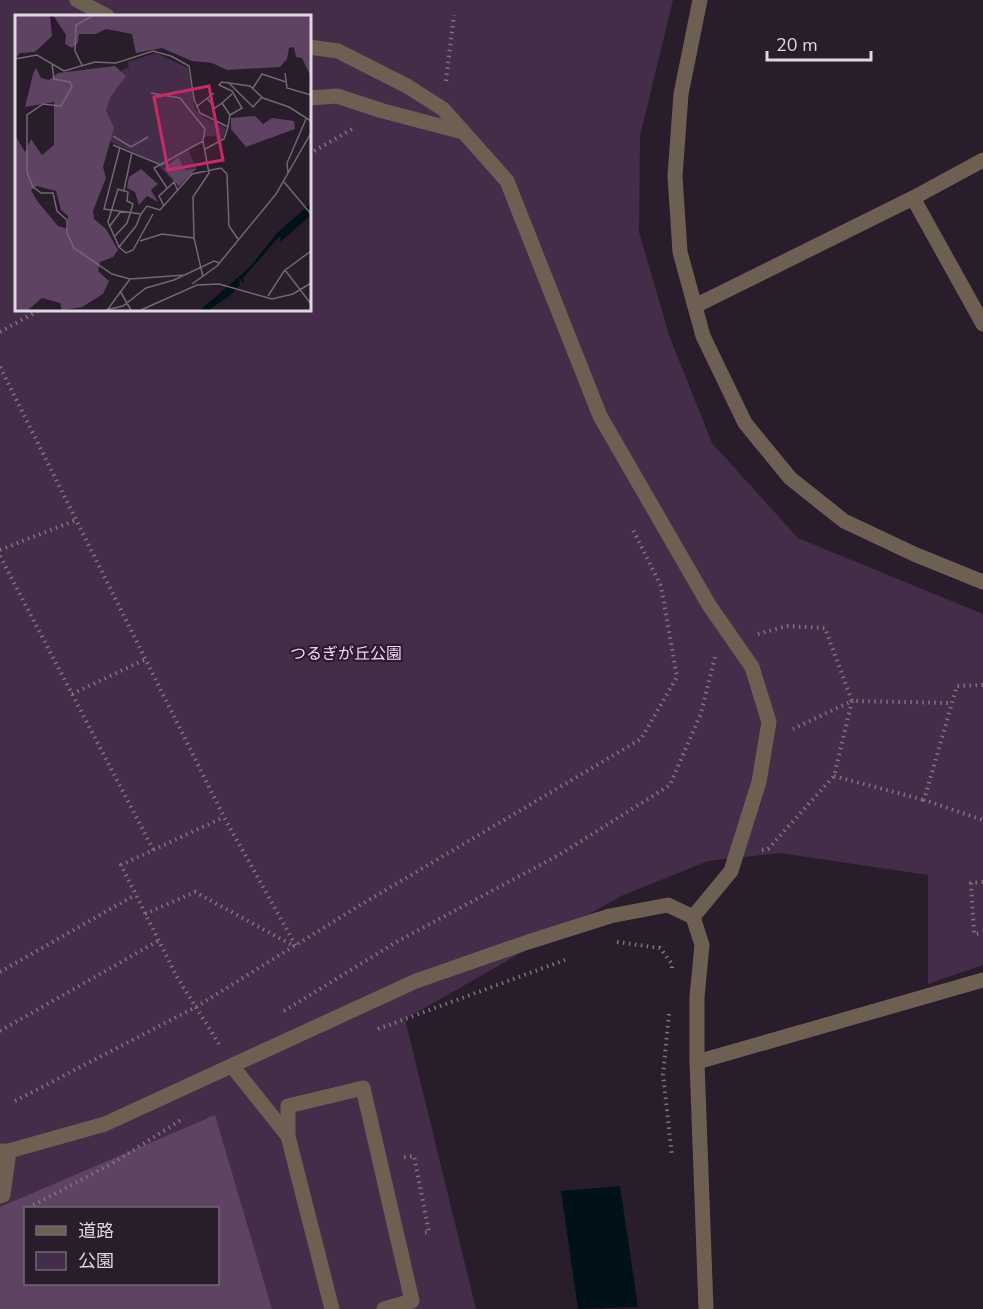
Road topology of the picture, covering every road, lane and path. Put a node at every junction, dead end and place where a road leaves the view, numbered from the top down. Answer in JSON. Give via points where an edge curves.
{"nodes":[{"id":1,"x":77,"y":0,"type":"edge"},
{"id":2,"x":700,"y":0,"type":"edge"},
{"id":3,"x":105,"y":15,"type":"edge"},
{"id":4,"x":454,"y":15,"type":"dead end"},
{"id":5,"x":310,"y":47,"type":"edge"},
{"id":6,"x":310,"y":99,"type":"edge"},
{"id":7,"x":443,"y":109,"type":"junction"},
{"id":8,"x":383,"y":111,"type":"junction"},
{"id":9,"x":463,"y":132,"type":"junction"},
{"id":10,"x":310,"y":153,"type":"edge"},
{"id":11,"x":983,"y":160,"type":"edge"},
{"id":12,"x":913,"y":198,"type":"junction"},
{"id":13,"x":695,"y":306,"type":"junction"},
{"id":14,"x":38,"y":310,"type":"edge"},
{"id":15,"x":983,"y":324,"type":"edge"},
{"id":16,"x":0,"y":332,"type":"edge"},
{"id":17,"x":0,"y":367,"type":"edge"},
{"id":18,"x":76,"y":520,"type":"junction"},
{"id":19,"x":630,"y":524,"type":"dead end"},
{"id":20,"x":0,"y":550,"type":"edge"},
{"id":21,"x":0,"y":556,"type":"edge"},
{"id":22,"x":983,"y":582,"type":"edge"},
{"id":23,"x":718,"y":618,"type":"junction"},
{"id":24,"x":734,"y":640,"type":"junction"},
{"id":25,"x":146,"y":659,"type":"junction"},
{"id":26,"x":983,"y":685,"type":"edge"},
{"id":27,"x":72,"y":694,"type":"junction"},
{"id":28,"x":852,"y":701,"type":"junction"},
{"id":29,"x":952,"y":703,"type":"junction"},
{"id":30,"x":766,"y":742,"type":"junction"},
{"id":31,"x":834,"y":776,"type":"junction"},
{"id":32,"x":924,"y":800,"type":"junction"},
{"id":33,"x":224,"y":817,"type":"junction"},
{"id":34,"x":983,"y":820,"type":"edge"},
{"id":35,"x":154,"y":851,"type":"junction"},
{"id":36,"x":738,"y":851,"type":"junction"},
{"id":37,"x":983,"y":882,"type":"edge"},
{"id":38,"x":135,"y":895,"type":"junction"},
{"id":39,"x":145,"y":914,"type":"junction"},
{"id":40,"x":693,"y":917,"type":"junction"},
{"id":41,"x":983,"y":933,"type":"edge"},
{"id":42,"x":158,"y":941,"type":"junction"},
{"id":43,"x":614,"y":941,"type":"dead end"},
{"id":44,"x":296,"y":946,"type":"junction"},
{"id":45,"x":570,"y":958,"type":"dead end"},
{"id":46,"x":0,"y":972,"type":"edge"},
{"id":47,"x":672,"y":975,"type":"dead end"},
{"id":48,"x":983,"y":980,"type":"edge"},
{"id":49,"x":196,"y":1006,"type":"junction"},
{"id":50,"x":670,"y":1009,"type":"dead end"},
{"id":51,"x":281,"y":1013,"type":"dead end"},
{"id":52,"x":0,"y":1031,"type":"edge"},
{"id":53,"x":373,"y":1031,"type":"dead end"},
{"id":54,"x":698,"y":1062,"type":"junction"},
{"id":55,"x":232,"y":1065,"type":"junction"},
{"id":56,"x":15,"y":1101,"type":"dead end"},
{"id":57,"x":186,"y":1117,"type":"dead end"},
{"id":58,"x":288,"y":1136,"type":"junction"},
{"id":59,"x":4,"y":1151,"type":"edge"},
{"id":60,"x":673,"y":1159,"type":"dead end"},
{"id":61,"x":0,"y":1196,"type":"edge"},
{"id":62,"x":32,"y":1207,"type":"edge"},
{"id":63,"x":332,"y":1309,"type":"edge"},
{"id":64,"x":384,"y":1309,"type":"edge"},
{"id":65,"x":706,"y":1309,"type":"edge"}],
"edges":[{"from":1,"to":3,"type":"street"},
{"from":2,"to":13,"type":"street","via":[[681,94],[675,176],[680,252]]},
{"from":4,"to":7,"type":"path"},
{"from":5,"to":7,"type":"street","via":[[338,51]]},
{"from":6,"to":8,"type":"street","via":[[337,96]]},
{"from":7,"to":9,"type":"street"},
{"from":8,"to":9,"type":"street"},
{"from":8,"to":10,"type":"path"},
{"from":9,"to":23,"type":"street","via":[[507,181],[600,416]]},
{"from":11,"to":12,"type":"street"},
{"from":12,"to":13,"type":"street"},
{"from":12,"to":15,"type":"street"},
{"from":13,"to":22,"type":"street","via":[[703,336],[745,423],[790,478],[844,521]]},
{"from":14,"to":16,"type":"path"},
{"from":17,"to":18,"type":"path"},
{"from":18,"to":20,"type":"path"},
{"from":18,"to":25,"type":"path"},
{"from":19,"to":44,"type":"path","via":[[662,586],[677,677],[641,739]]},
{"from":21,"to":27,"type":"path"},
{"from":23,"to":24,"type":"street"},
{"from":23,"to":51,"type":"path","via":[[714,667],[704,704],[670,784],[559,855],[398,941]]},
{"from":24,"to":28,"type":"path","via":[[787,626],[825,628]]},
{"from":24,"to":30,"type":"street","via":[[752,668],[769,722]]},
{"from":25,"to":27,"type":"path"},
{"from":25,"to":33,"type":"path"},
{"from":26,"to":29,"type":"path","via":[[957,686]]},
{"from":27,"to":35,"type":"path"},
{"from":28,"to":29,"type":"path"},
{"from":28,"to":30,"type":"path"},
{"from":28,"to":31,"type":"path"},
{"from":29,"to":32,"type":"path"},
{"from":30,"to":36,"type":"street","via":[[759,782]]},
{"from":31,"to":32,"type":"path"},
{"from":31,"to":36,"type":"path","via":[[768,849]]},
{"from":32,"to":34,"type":"path"},
{"from":33,"to":35,"type":"path"},
{"from":33,"to":44,"type":"path"},
{"from":35,"to":38,"type":"path","via":[[121,865]]},
{"from":36,"to":40,"type":"street","via":[[731,871]]},
{"from":37,"to":41,"type":"path","via":[[971,883],[974,934]]},
{"from":38,"to":39,"type":"path"},
{"from":38,"to":46,"type":"path"},
{"from":39,"to":42,"type":"path"},
{"from":39,"to":44,"type":"path","via":[[195,892]]},
{"from":40,"to":54,"type":"street","via":[[702,945],[697,997]]},
{"from":40,"to":55,"type":"street","via":[[668,905],[569,929],[416,981]]},
{"from":42,"to":49,"type":"path"},
{"from":42,"to":52,"type":"path"},
{"from":43,"to":47,"type":"path","via":[[660,948],[672,964]]},
{"from":44,"to":49,"type":"path"},
{"from":45,"to":53,"type":"path"},
{"from":48,"to":54,"type":"street"},
{"from":49,"to":55,"type":"path"},
{"from":49,"to":56,"type":"path"},
{"from":50,"to":60,"type":"path","via":[[663,1074]]},
{"from":54,"to":65,"type":"street"},
{"from":55,"to":58,"type":"street"},
{"from":55,"to":59,"type":"street","via":[[105,1124]]},
{"from":57,"to":62,"type":"path"},
{"from":58,"to":63,"type":"street"},
{"from":58,"to":64,"type":"street","via":[[288,1106],[363,1088],[412,1301]]},
{"from":59,"to":61,"type":"street"}]}
